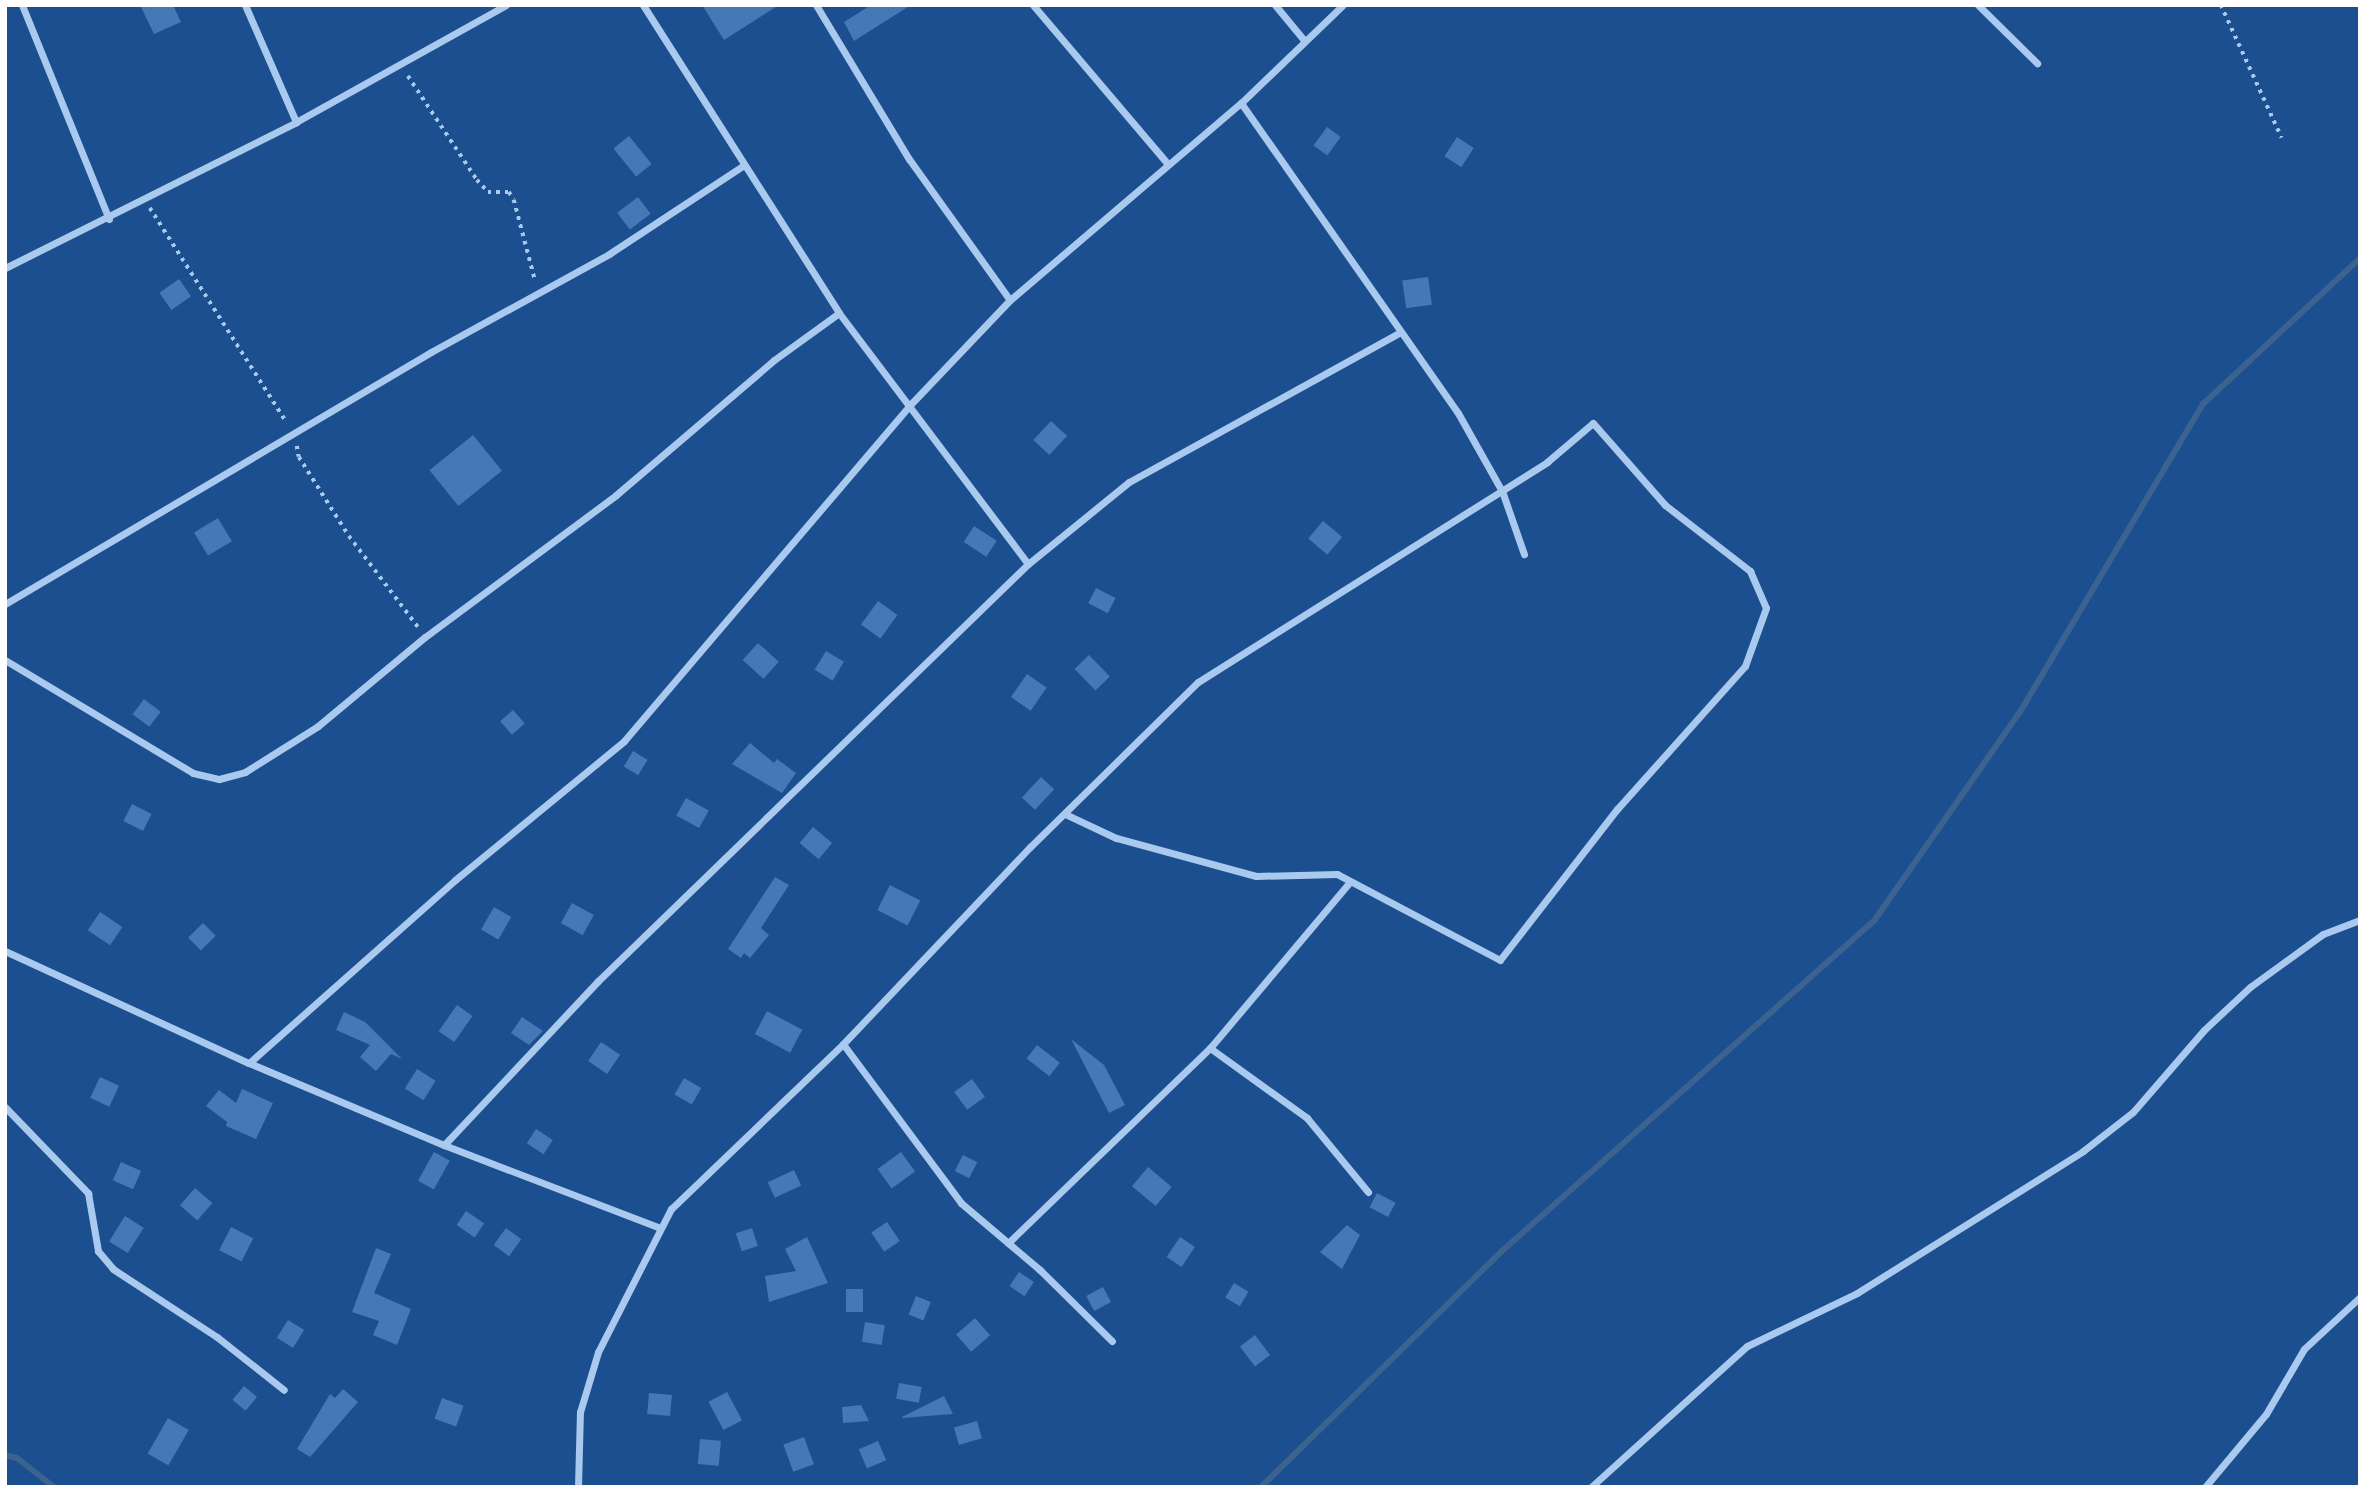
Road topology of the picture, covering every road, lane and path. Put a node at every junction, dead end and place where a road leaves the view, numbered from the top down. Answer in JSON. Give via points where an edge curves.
{"nodes":[{"id":1,"x":22,"y":5,"type":"edge"},
{"id":2,"x":245,"y":5,"type":"edge"},
{"id":3,"x":506,"y":5,"type":"edge"},
{"id":4,"x":643,"y":5,"type":"edge"},
{"id":5,"x":816,"y":5,"type":"edge"},
{"id":6,"x":1033,"y":5,"type":"edge"},
{"id":7,"x":1275,"y":5,"type":"edge"},
{"id":8,"x":1343,"y":5,"type":"edge"},
{"id":9,"x":1978,"y":5,"type":"edge"},
{"id":10,"x":2221,"y":5,"type":"edge"},
{"id":11,"x":1304,"y":40,"type":"junction"},
{"id":12,"x":2037,"y":63,"type":"dead end"},
{"id":13,"x":401,"y":65,"type":"junction"},
{"id":14,"x":1241,"y":103,"type":"junction"},
{"id":15,"x":296,"y":122,"type":"junction"},
{"id":16,"x":2282,"y":138,"type":"dead end"},
{"id":17,"x":1167,"y":163,"type":"junction"},
{"id":18,"x":744,"y":164,"type":"junction"},
{"id":19,"x":109,"y":219,"type":"junction"},
{"id":20,"x":5,"y":268,"type":"edge"},
{"id":21,"x":539,"y":294,"type":"junction"},
{"id":22,"x":1010,"y":300,"type":"junction"},
{"id":23,"x":839,"y":313,"type":"junction"},
{"id":24,"x":1399,"y":333,"type":"junction"},
{"id":25,"x":909,"y":406,"type":"junction"},
{"id":26,"x":1502,"y":491,"type":"junction"},
{"id":27,"x":1524,"y":554,"type":"dead end"},
{"id":28,"x":1028,"y":564,"type":"junction"},
{"id":29,"x":5,"y":604,"type":"edge"},
{"id":30,"x":5,"y":660,"type":"edge"},
{"id":31,"x":1065,"y":814,"type":"junction"},
{"id":32,"x":1350,"y":882,"type":"junction"},
{"id":33,"x":2360,"y":920,"type":"edge"},
{"id":34,"x":5,"y":951,"type":"edge"},
{"id":35,"x":843,"y":1044,"type":"junction"},
{"id":36,"x":1210,"y":1048,"type":"junction"},
{"id":37,"x":249,"y":1063,"type":"junction"},
{"id":38,"x":5,"y":1107,"type":"edge"},
{"id":39,"x":444,"y":1145,"type":"junction"},
{"id":40,"x":1368,"y":1192,"type":"dead end"},
{"id":41,"x":658,"y":1227,"type":"junction"},
{"id":42,"x":1008,"y":1243,"type":"junction"},
{"id":43,"x":2360,"y":1297,"type":"edge"},
{"id":44,"x":1112,"y":1341,"type":"dead end"},
{"id":45,"x":284,"y":1390,"type":"dead end"},
{"id":46,"x":579,"y":1487,"type":"edge"},
{"id":47,"x":1591,"y":1487,"type":"edge"},
{"id":48,"x":2205,"y":1487,"type":"edge"}],
"edges":[{"from":1,"to":19,"type":"street"},
{"from":2,"to":15,"type":"street"},
{"from":3,"to":13,"type":"street"},
{"from":4,"to":18,"type":"street"},
{"from":5,"to":22,"type":"street","via":[[909,159]]},
{"from":6,"to":17,"type":"street"},
{"from":7,"to":11,"type":"street"},
{"from":8,"to":11,"type":"street"},
{"from":9,"to":12,"type":"street"},
{"from":10,"to":16,"type":"path"},
{"from":11,"to":14,"type":"street"},
{"from":13,"to":15,"type":"street"},
{"from":13,"to":21,"type":"path","via":[[477,180],[488,192],[509,192],[514,200]]},
{"from":14,"to":17,"type":"street"},
{"from":14,"to":24,"type":"street"},
{"from":15,"to":19,"type":"street"},
{"from":17,"to":22,"type":"street"},
{"from":18,"to":21,"type":"street"},
{"from":18,"to":23,"type":"street"},
{"from":19,"to":20,"type":"street"},
{"from":21,"to":29,"type":"street","via":[[430,352]]},
{"from":22,"to":25,"type":"street"},
{"from":23,"to":25,"type":"street"},
{"from":23,"to":30,"type":"street","via":[[774,360],[616,495],[425,637],[318,726],[245,772],[219,779],[193,773]]},
{"from":24,"to":26,"type":"street","via":[[1458,413]]},
{"from":24,"to":28,"type":"street","via":[[1129,482]]},
{"from":25,"to":28,"type":"street"},
{"from":25,"to":37,"type":"street","via":[[624,741],[455,880]]},
{"from":26,"to":27,"type":"street"},
{"from":26,"to":31,"type":"street","via":[[1198,682]]},
{"from":26,"to":32,"type":"street","via":[[1548,462],[1593,423],[1665,505],[1750,571],[1766,608],[1760,635],[1745,666],[1653,774],[1616,809],[1500,960]]},
{"from":28,"to":39,"type":"street","via":[[597,981]]},
{"from":31,"to":32,"type":"street","via":[[1116,838],[1256,876],[1337,874]]},
{"from":31,"to":35,"type":"street"},
{"from":32,"to":36,"type":"street"},
{"from":33,"to":47,"type":"street","via":[[2323,934],[2250,987],[2204,1030],[2133,1112],[2083,1151],[1857,1293],[1747,1346]]},
{"from":34,"to":37,"type":"street"},
{"from":35,"to":41,"type":"street","via":[[671,1209]]},
{"from":35,"to":42,"type":"street","via":[[945,1184]]},
{"from":36,"to":40,"type":"street","via":[[1307,1118]]},
{"from":36,"to":42,"type":"street"},
{"from":37,"to":39,"type":"street"},
{"from":38,"to":45,"type":"street","via":[[88,1193],[98,1251],[113,1269],[217,1337]]},
{"from":39,"to":41,"type":"street"},
{"from":41,"to":46,"type":"street","via":[[595,1364],[580,1412]]},
{"from":42,"to":44,"type":"street"},
{"from":43,"to":48,"type":"street","via":[[2304,1349],[2266,1414]]}]}
